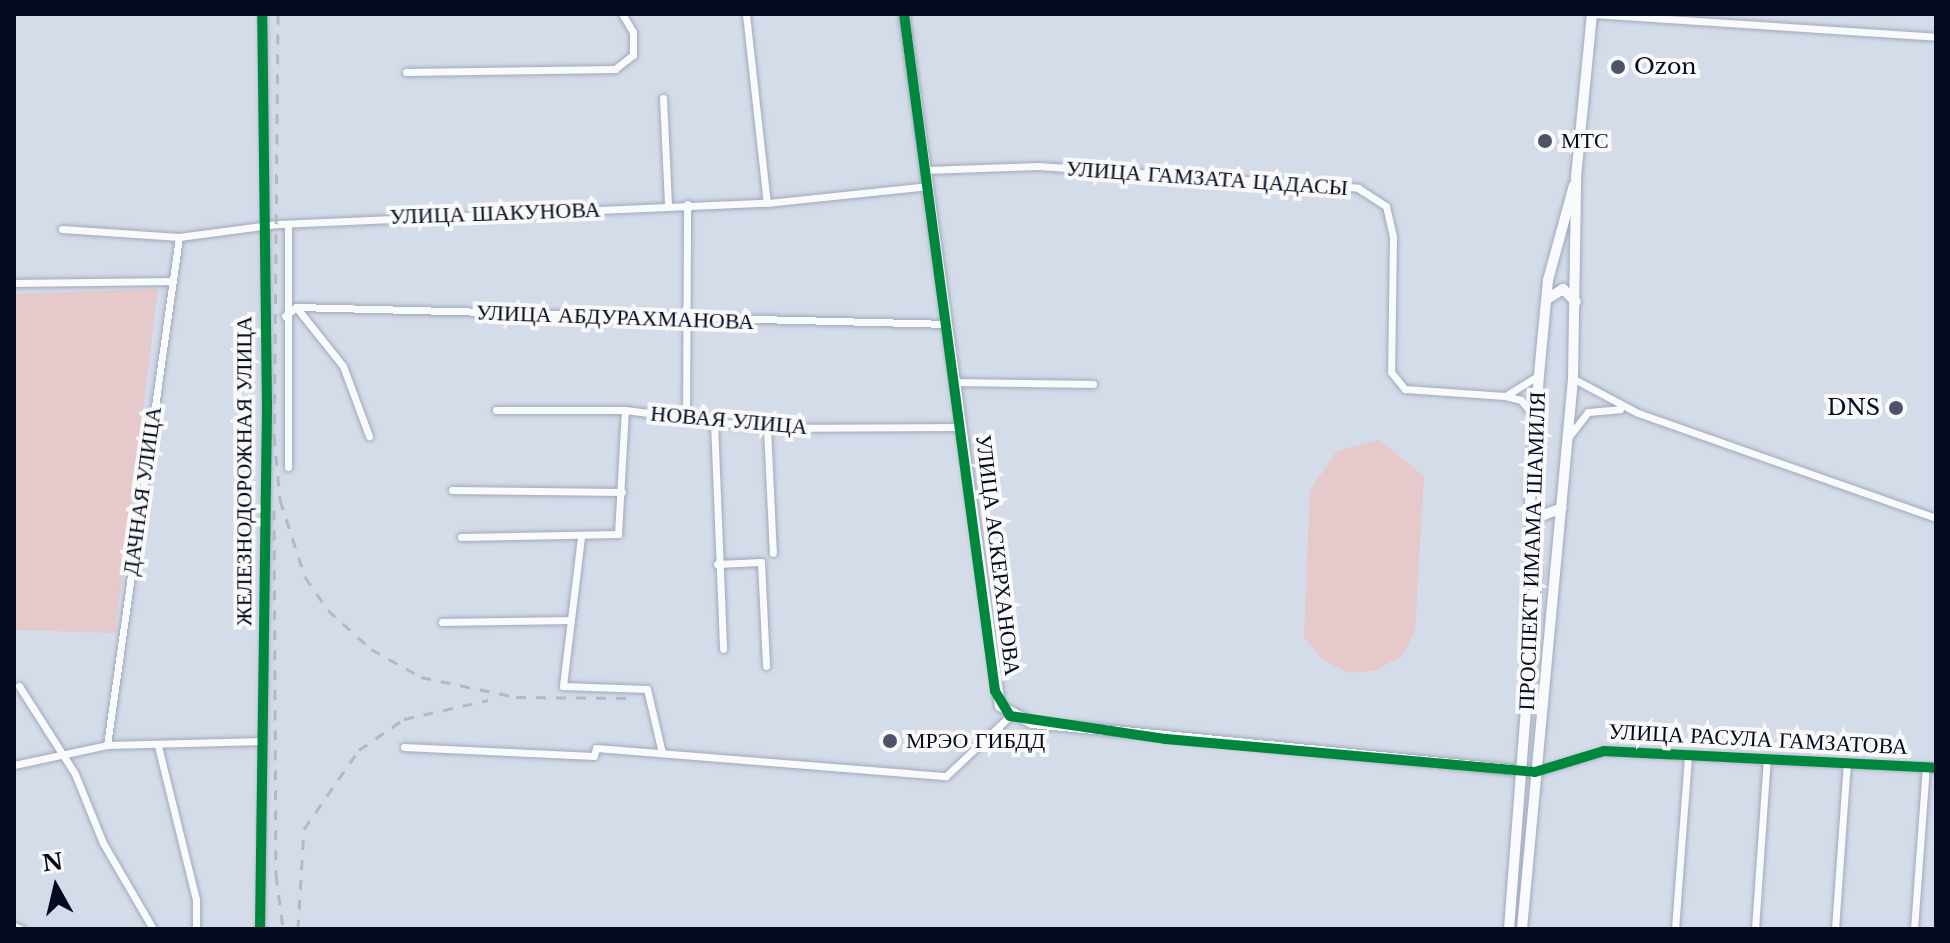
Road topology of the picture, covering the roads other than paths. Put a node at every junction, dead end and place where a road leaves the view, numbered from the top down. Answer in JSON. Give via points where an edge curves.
{"nodes":[{"id":1,"x":262,"y":14,"type":"edge"},
{"id":2,"x":622,"y":14,"type":"edge"},
{"id":3,"x":746,"y":14,"type":"edge"},
{"id":4,"x":904,"y":14,"type":"edge"},
{"id":5,"x":1592,"y":14,"type":"edge"},
{"id":6,"x":1936,"y":37,"type":"edge"},
{"id":7,"x":406,"y":72,"type":"dead end"},
{"id":8,"x":663,"y":98,"type":"dead end"},
{"id":9,"x":926,"y":170,"type":"junction"},
{"id":10,"x":1576,"y":177,"type":"junction"},
{"id":11,"x":928,"y":186,"type":"junction"},
{"id":12,"x":767,"y":203,"type":"junction"},
{"id":13,"x":687,"y":204,"type":"junction"},
{"id":14,"x":668,"y":206,"type":"junction"},
{"id":15,"x":288,"y":224,"type":"junction"},
{"id":16,"x":266,"y":225,"type":"junction"},
{"id":17,"x":62,"y":229,"type":"dead end"},
{"id":18,"x":179,"y":237,"type":"junction"},
{"id":19,"x":171,"y":281,"type":"junction"},
{"id":20,"x":14,"y":283,"type":"edge"},
{"id":21,"x":1546,"y":301,"type":"junction"},
{"id":22,"x":296,"y":307,"type":"junction"},
{"id":23,"x":1577,"y":307,"type":"junction"},
{"id":24,"x":285,"y":316,"type":"junction"},
{"id":25,"x":688,"y":320,"type":"junction"},
{"id":26,"x":948,"y":324,"type":"junction"},
{"id":27,"x":1539,"y":375,"type":"junction"},
{"id":28,"x":1573,"y":379,"type":"junction"},
{"id":29,"x":955,"y":382,"type":"junction"},
{"id":30,"x":1093,"y":384,"type":"dead end"},
{"id":31,"x":1505,"y":396,"type":"junction"},
{"id":32,"x":496,"y":410,"type":"dead end"},
{"id":33,"x":625,"y":410,"type":"junction"},
{"id":34,"x":1638,"y":413,"type":"junction"},
{"id":35,"x":1535,"y":417,"type":"junction"},
{"id":36,"x":686,"y":419,"type":"junction"},
{"id":37,"x":714,"y":422,"type":"junction"},
{"id":38,"x":961,"y":427,"type":"junction"},
{"id":39,"x":767,"y":428,"type":"junction"},
{"id":40,"x":369,"y":436,"type":"dead end"},
{"id":41,"x":1568,"y":439,"type":"junction"},
{"id":42,"x":288,"y":467,"type":"dead end"},
{"id":43,"x":452,"y":490,"type":"dead end"},
{"id":44,"x":622,"y":492,"type":"junction"},
{"id":45,"x":1530,"y":503,"type":"junction"},
{"id":46,"x":1563,"y":507,"type":"junction"},
{"id":47,"x":1936,"y":518,"type":"edge"},
{"id":48,"x":461,"y":537,"type":"dead end"},
{"id":49,"x":581,"y":537,"type":"junction"},
{"id":50,"x":773,"y":553,"type":"dead end"},
{"id":51,"x":717,"y":564,"type":"junction"},
{"id":52,"x":571,"y":620,"type":"junction"},
{"id":53,"x":442,"y":622,"type":"dead end"},
{"id":54,"x":723,"y":649,"type":"dead end"},
{"id":55,"x":766,"y":666,"type":"dead end"},
{"id":56,"x":19,"y":686,"type":"dead end"},
{"id":57,"x":1010,"y":716,"type":"junction"},
{"id":58,"x":263,"y":741,"type":"junction"},
{"id":59,"x":107,"y":745,"type":"junction"},
{"id":60,"x":158,"y":746,"type":"junction"},
{"id":61,"x":404,"y":747,"type":"dead end"},
{"id":62,"x":662,"y":753,"type":"junction"},
{"id":63,"x":1688,"y":755,"type":"junction"},
{"id":64,"x":63,"y":757,"type":"junction"},
{"id":65,"x":1767,"y":759,"type":"junction"},
{"id":66,"x":1847,"y":763,"type":"junction"},
{"id":67,"x":14,"y":765,"type":"edge"},
{"id":68,"x":1926,"y":767,"type":"junction"},
{"id":69,"x":1936,"y":768,"type":"edge"},
{"id":70,"x":1529,"y":772,"type":"junction"},
{"id":71,"x":14,"y":926,"type":"edge"},
{"id":72,"x":21,"y":929,"type":"edge"},
{"id":73,"x":153,"y":929,"type":"edge"},
{"id":74,"x":196,"y":929,"type":"edge"},
{"id":75,"x":260,"y":929,"type":"edge"},
{"id":76,"x":1509,"y":929,"type":"edge"},
{"id":77,"x":1522,"y":929,"type":"edge"},
{"id":78,"x":1675,"y":929,"type":"edge"},
{"id":79,"x":1755,"y":929,"type":"edge"},
{"id":80,"x":1835,"y":929,"type":"edge"},
{"id":81,"x":1914,"y":929,"type":"edge"}],
"edges":[{"from":1,"to":16,"type":"street","name":"ЖЕЛЕЗНОДОРОЖНАЯ УЛИЦА"},
{"from":2,"to":7,"type":"street","via":[[633,32],[625,66]]},
{"from":3,"to":12,"type":"street"},
{"from":4,"to":9,"type":"main road","name":"УЛИЦА АСКЕРХАНОВА"},
{"from":5,"to":6,"type":"street"},
{"from":5,"to":10,"type":"main road","name":"ПРОСПЕКТ ИМАМА ШАМИЛЯ"},
{"from":8,"to":14,"type":"street"},
{"from":9,"to":11,"type":"main road","name":"УЛИЦА АСКЕРХАНОВА"},
{"from":9,"to":31,"type":"street","name":"УЛИЦА ГАМЗАТА ЦАДАСЫ","via":[[1038,166],[1358,188],[1386,206],[1393,237],[1391,372],[1405,389]]},
{"from":10,"to":21,"type":"main road","name":"ПРОСПЕКТ ИМАМА ШАМИЛЯ"},
{"from":10,"to":23,"type":"main road","name":"ПРОСПЕКТ ИМАМА ШАМИЛЯ"},
{"from":11,"to":12,"type":"street","name":"УЛИЦА ШАКУНОВА"},
{"from":11,"to":26,"type":"main road","name":"УЛИЦА АСКЕРХАНОВА"},
{"from":12,"to":13,"type":"street","name":"УЛИЦА ШАКУНОВА"},
{"from":13,"to":14,"type":"street","name":"УЛИЦА ШАКУНОВА"},
{"from":13,"to":25,"type":"street"},
{"from":14,"to":15,"type":"street","name":"УЛИЦА ШАКУНОВА"},
{"from":15,"to":16,"type":"street","name":"УЛИЦА ШАКУНОВА"},
{"from":15,"to":24,"type":"street"},
{"from":16,"to":18,"type":"street","name":"УЛИЦА ШАКУНОВА"},
{"from":16,"to":58,"type":"street","name":"ЖЕЛЕЗНОДОРОЖНАЯ УЛИЦА"},
{"from":17,"to":18,"type":"street","name":"УЛИЦА ШАКУНОВА"},
{"from":18,"to":19,"type":"street","name":"ДАЧНАЯ УЛИЦА"},
{"from":19,"to":20,"type":"street"},
{"from":19,"to":59,"type":"street","name":"ДАЧНАЯ УЛИЦА"},
{"from":21,"to":23,"type":"main road","via":[[1563,289]]},
{"from":21,"to":27,"type":"main road","name":"ПРОСПЕКТ ИМАМА ШАМИЛЯ"},
{"from":22,"to":24,"type":"street"},
{"from":22,"to":25,"type":"street","name":"УЛИЦА АБДУРАХМАНОВА"},
{"from":22,"to":40,"type":"street","via":[[337,357]]},
{"from":23,"to":28,"type":"main road","name":"ПРОСПЕКТ ИМАМА ШАМИЛЯ"},
{"from":24,"to":42,"type":"street"},
{"from":25,"to":26,"type":"street","name":"УЛИЦА АБДУРАХМАНОВА"},
{"from":25,"to":36,"type":"street"},
{"from":26,"to":29,"type":"main road","name":"УЛИЦА АСКЕРХАНОВА"},
{"from":27,"to":31,"type":"street"},
{"from":27,"to":35,"type":"main road","name":"ПРОСПЕКТ ИМАМА ШАМИЛЯ"},
{"from":28,"to":34,"type":"street"},
{"from":28,"to":41,"type":"main road","name":"ПРОСПЕКТ ИМАМА ШАМИЛЯ"},
{"from":29,"to":30,"type":"street"},
{"from":29,"to":38,"type":"main road","name":"УЛИЦА АСКЕРХАНОВА"},
{"from":31,"to":35,"type":"street","via":[[1521,400]]},
{"from":32,"to":33,"type":"street","name":"НОВАЯ УЛИЦА"},
{"from":33,"to":36,"type":"street","name":"НОВАЯ УЛИЦА"},
{"from":33,"to":44,"type":"street"},
{"from":34,"to":41,"type":"street","via":[[1598,408],[1580,417]]},
{"from":34,"to":47,"type":"street"},
{"from":35,"to":45,"type":"main road","name":"ПРОСПЕКТ ИМАМА ШАМИЛЯ"},
{"from":36,"to":37,"type":"street","name":"НОВАЯ УЛИЦА"},
{"from":37,"to":39,"type":"street","name":"НОВАЯ УЛИЦА"},
{"from":37,"to":51,"type":"street"},
{"from":38,"to":39,"type":"street","name":"НОВАЯ УЛИЦА"},
{"from":38,"to":57,"type":"main road","name":"УЛИЦА АСКЕРХАНОВА","via":[[995,691]]},
{"from":39,"to":50,"type":"street"},
{"from":41,"to":46,"type":"main road","name":"ПРОСПЕКТ ИМАМА ШАМИЛЯ"},
{"from":43,"to":44,"type":"street"},
{"from":44,"to":49,"type":"street","via":[[618,534]]},
{"from":45,"to":46,"type":"main road","via":[[1541,516]]},
{"from":45,"to":70,"type":"main road","name":"ПРОСПЕКТ ИМАМА ШАМИЛЯ","via":[[1536,576]]},
{"from":46,"to":70,"type":"main road","name":"ПРОСПЕКТ ИМАМА ШАМИЛЯ"},
{"from":48,"to":49,"type":"street"},
{"from":49,"to":52,"type":"street"},
{"from":51,"to":54,"type":"street"},
{"from":51,"to":55,"type":"street","via":[[761,562]]},
{"from":52,"to":53,"type":"street"},
{"from":52,"to":62,"type":"street","via":[[563,686],[647,689]]},
{"from":56,"to":64,"type":"street"},
{"from":57,"to":62,"type":"street","via":[[946,776]]},
{"from":57,"to":70,"type":"main road","via":[[1166,739]]},
{"from":58,"to":60,"type":"street"},
{"from":58,"to":75,"type":"street","name":"ЖЕЛЕЗНОДОРОЖНАЯ УЛИЦА"},
{"from":59,"to":60,"type":"street"},
{"from":59,"to":64,"type":"street"},
{"from":60,"to":74,"type":"street","via":[[196,899]]},
{"from":61,"to":62,"type":"street"},
{"from":63,"to":65,"type":"street","name":"УЛИЦА РАСУЛА ГАМЗАТОВА"},
{"from":63,"to":70,"type":"street","name":"УЛИЦА РАСУЛА ГАМЗАТОВА","via":[[1591,752]]},
{"from":63,"to":78,"type":"street"},
{"from":64,"to":67,"type":"street"},
{"from":64,"to":73,"type":"street"},
{"from":65,"to":66,"type":"street","name":"УЛИЦА РАСУЛА ГАМЗАТОВА"},
{"from":65,"to":79,"type":"street"},
{"from":66,"to":68,"type":"street","name":"УЛИЦА РАСУЛА ГАМЗАТОВА"},
{"from":66,"to":80,"type":"street"},
{"from":68,"to":69,"type":"street","name":"УЛИЦА РАСУЛА ГАМЗАТОВА"},
{"from":68,"to":81,"type":"street"},
{"from":70,"to":76,"type":"main road","name":"ПРОСПЕКТ ИМАМА ШАМИЛЯ"},
{"from":70,"to":77,"type":"main road","name":"ПРОСПЕКТ ИМАМА ШАМИЛЯ"},
{"from":71,"to":72,"type":"street"}]}
